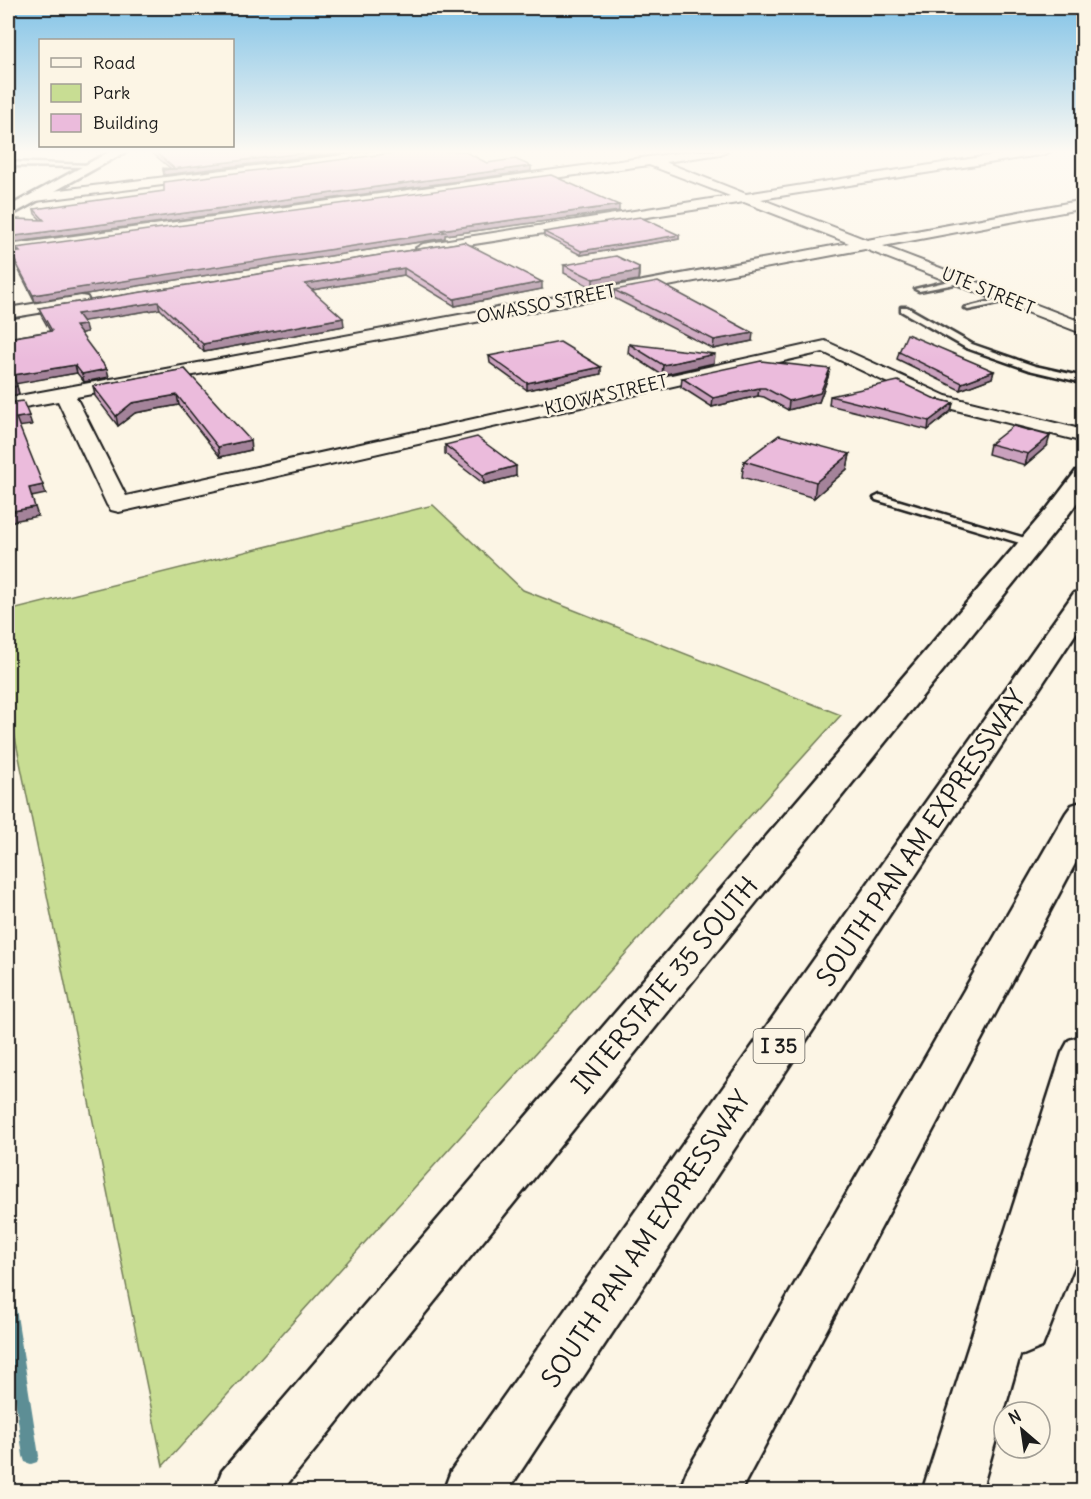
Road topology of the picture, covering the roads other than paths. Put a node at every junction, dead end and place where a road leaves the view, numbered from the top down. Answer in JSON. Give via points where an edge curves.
{"nodes":[{"id":1,"x":213,"y":221,"type":"edge"},
{"id":2,"x":599,"y":221,"type":"edge"},
{"id":3,"x":807,"y":221,"type":"edge"},
{"id":4,"x":992,"y":221,"type":"edge"},
{"id":5,"x":868,"y":244,"type":"junction"},
{"id":6,"x":8,"y":249,"type":"edge"},
{"id":7,"x":406,"y":251,"type":"edge"},
{"id":8,"x":962,"y":280,"type":"junction"},
{"id":9,"x":919,"y":290,"type":"dead end"},
{"id":10,"x":101,"y":298,"type":"edge"},
{"id":11,"x":1008,"y":299,"type":"junction"},
{"id":12,"x":968,"y":308,"type":"dead end"},
{"id":13,"x":904,"y":309,"type":"dead end"},
{"id":14,"x":8,"y":313,"type":"edge"},
{"id":15,"x":1083,"y":328,"type":"edge"},
{"id":16,"x":1083,"y":380,"type":"edge"},
{"id":17,"x":65,"y":394,"type":"junction"},
{"id":18,"x":8,"y":404,"type":"edge"},
{"id":19,"x":1083,"y":436,"type":"edge"},
{"id":20,"x":1083,"y":476,"type":"edge"},
{"id":21,"x":880,"y":498,"type":"dead end"},
{"id":22,"x":1032,"y":543,"type":"junction"},
{"id":23,"x":1083,"y":599,"type":"edge"},
{"id":24,"x":1083,"y":813,"type":"edge"},
{"id":25,"x":1083,"y":1053,"type":"edge"},
{"id":26,"x":1083,"y":1176,"type":"edge"},
{"id":27,"x":243,"y":1491,"type":"edge"},
{"id":28,"x":472,"y":1491,"type":"edge"},
{"id":29,"x":708,"y":1491,"type":"edge"},
{"id":30,"x":951,"y":1491,"type":"edge"},
{"id":31,"x":958,"y":1491,"type":"edge"}],
"edges":[{"from":1,"to":6,"type":"street"},
{"from":2,"to":7,"type":"street"},
{"from":3,"to":5,"type":"street","name":"UTE STREET"},
{"from":4,"to":5,"type":"street","name":"OWASSO STREET"},
{"from":5,"to":8,"type":"street","name":"UTE STREET"},
{"from":5,"to":17,"type":"street","name":"OWASSO STREET"},
{"from":8,"to":9,"type":"lane"},
{"from":8,"to":11,"type":"street","name":"UTE STREET"},
{"from":10,"to":14,"type":"street"},
{"from":11,"to":12,"type":"lane"},
{"from":11,"to":15,"type":"street","name":"UTE STREET"},
{"from":13,"to":16,"type":"lane","via":[[969,346],[1032,368]]},
{"from":17,"to":18,"type":"street","name":"OWASSO STREET"},
{"from":17,"to":19,"type":"street","name":"KIOWA STREET","via":[[119,505],[825,346],[932,398]]},
{"from":20,"to":22,"type":"main road","name":"INTERSTATE 35 SOUTH"},
{"from":21,"to":22,"type":"lane"},
{"from":22,"to":27,"type":"main road","name":"INTERSTATE 35 SOUTH"},
{"from":23,"to":28,"type":"main road","name":"SOUTH PAN AM EXPRESSWAY","number":"I 35"},
{"from":24,"to":29,"type":"main road"},
{"from":25,"to":30,"type":"main road"},
{"from":26,"to":31,"type":"main road"}]}
